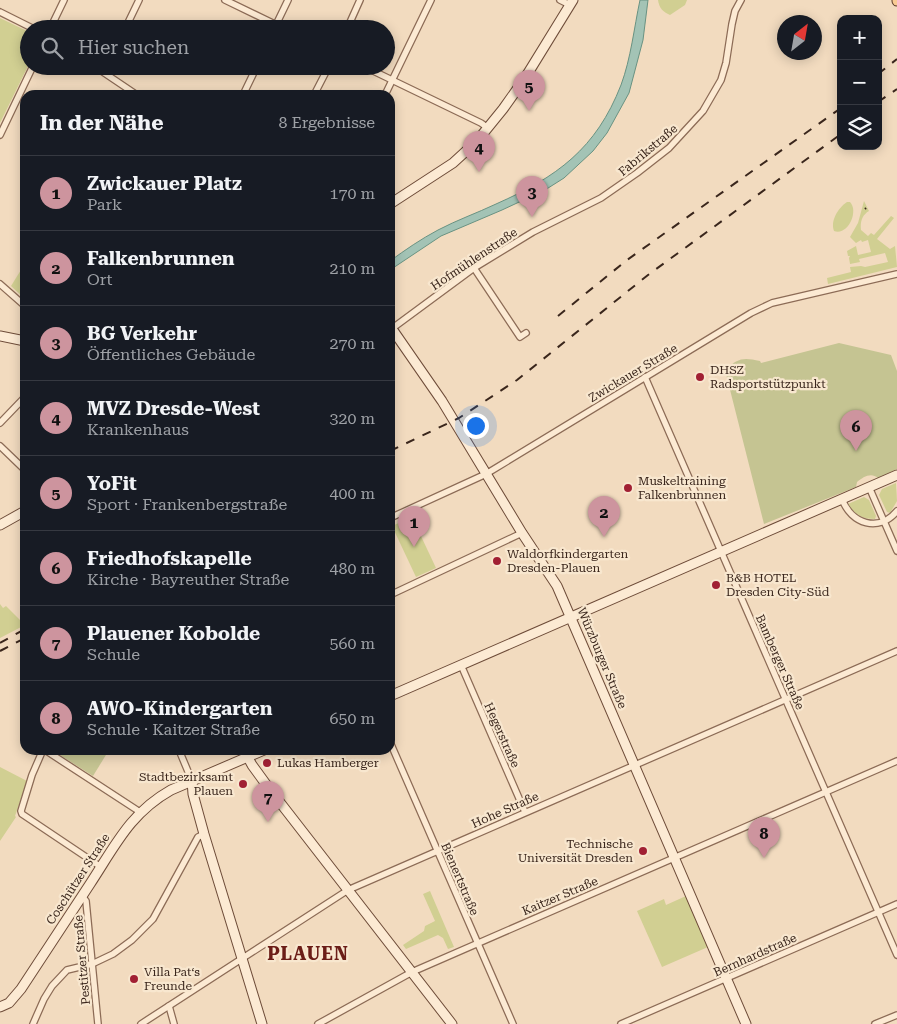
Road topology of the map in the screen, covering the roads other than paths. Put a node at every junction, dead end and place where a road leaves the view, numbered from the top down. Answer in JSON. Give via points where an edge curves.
{"nodes":[{"id":1,"x":64,"y":0,"type":"edge"},
{"id":2,"x":139,"y":0,"type":"edge"},
{"id":3,"x":225,"y":0,"type":"edge"},
{"id":4,"x":288,"y":0,"type":"edge"},
{"id":5,"x":360,"y":0,"type":"edge"},
{"id":6,"x":431,"y":0,"type":"edge"},
{"id":7,"x":560,"y":0,"type":"edge"},
{"id":8,"x":741,"y":0,"type":"edge"},
{"id":9,"x":572,"y":2,"type":"edge"},
{"id":10,"x":0,"y":12,"type":"edge"},
{"id":11,"x":54,"y":20,"type":"edge"},
{"id":12,"x":129,"y":20,"type":"edge"},
{"id":13,"x":263,"y":20,"type":"edge"},
{"id":14,"x":279,"y":20,"type":"edge"},
{"id":15,"x":351,"y":20,"type":"edge"},
{"id":16,"x":20,"y":22,"type":"edge"},
{"id":17,"x":395,"y":74,"type":"edge"},
{"id":18,"x":29,"y":75,"type":"edge"},
{"id":19,"x":106,"y":75,"type":"edge"},
{"id":20,"x":253,"y":75,"type":"edge"},
{"id":21,"x":324,"y":75,"type":"edge"},
{"id":22,"x":382,"y":75,"type":"edge"},
{"id":23,"x":394,"y":75,"type":"edge"},
{"id":24,"x":392,"y":80,"type":"junction"},
{"id":25,"x":22,"y":90,"type":"edge"},
{"id":26,"x":129,"y":90,"type":"edge"},
{"id":27,"x":245,"y":90,"type":"edge"},
{"id":28,"x":316,"y":90,"type":"edge"},
{"id":29,"x":387,"y":90,"type":"edge"},
{"id":30,"x":20,"y":93,"type":"edge"},
{"id":31,"x":488,"y":128,"type":"junction"},
{"id":32,"x":0,"y":135,"type":"edge"},
{"id":33,"x":601,"y":198,"type":"joint"},
{"id":34,"x":395,"y":201,"type":"edge"},
{"id":35,"x":474,"y":268,"type":"junction"},
{"id":36,"x":897,"y":274,"type":"edge"},
{"id":37,"x":0,"y":284,"type":"edge"},
{"id":38,"x":20,"y":302,"type":"edge"},
{"id":39,"x":395,"y":325,"type":"edge"},
{"id":40,"x":526,"y":332,"type":"dead end"},
{"id":41,"x":395,"y":334,"type":"edge"},
{"id":42,"x":0,"y":336,"type":"edge"},
{"id":43,"x":20,"y":340,"type":"edge"},
{"id":44,"x":645,"y":378,"type":"junction"},
{"id":45,"x":20,"y":402,"type":"edge"},
{"id":46,"x":0,"y":423,"type":"edge"},
{"id":47,"x":0,"y":446,"type":"edge"},
{"id":48,"x":20,"y":465,"type":"edge"},
{"id":49,"x":486,"y":474,"type":"junction"},
{"id":50,"x":897,"y":475,"type":"edge"},
{"id":51,"x":869,"y":487,"type":"junction"},
{"id":52,"x":842,"y":499,"type":"junction"},
{"id":53,"x":897,"y":511,"type":"edge"},
{"id":54,"x":20,"y":514,"type":"edge"},
{"id":55,"x":395,"y":516,"type":"edge"},
{"id":56,"x":884,"y":520,"type":"junction"},
{"id":57,"x":0,"y":526,"type":"edge"},
{"id":58,"x":522,"y":533,"type":"junction"},
{"id":59,"x":897,"y":550,"type":"edge"},
{"id":60,"x":721,"y":552,"type":"junction"},
{"id":61,"x":395,"y":593,"type":"edge"},
{"id":62,"x":571,"y":616,"type":"junction"},
{"id":63,"x":897,"y":651,"type":"edge"},
{"id":64,"x":461,"y":665,"type":"junction"},
{"id":65,"x":395,"y":694,"type":"edge"},
{"id":66,"x":785,"y":699,"type":"junction"},
{"id":67,"x":395,"y":754,"type":"edge"},
{"id":68,"x":42,"y":755,"type":"edge"},
{"id":69,"x":52,"y":755,"type":"edge"},
{"id":70,"x":181,"y":755,"type":"edge"},
{"id":71,"x":243,"y":755,"type":"edge"},
{"id":72,"x":246,"y":755,"type":"edge"},
{"id":73,"x":897,"y":761,"type":"edge"},
{"id":74,"x":634,"y":765,"type":"junction"},
{"id":75,"x":192,"y":781,"type":"junction"},
{"id":76,"x":826,"y":792,"type":"junction"},
{"id":77,"x":140,"y":812,"type":"junction"},
{"id":78,"x":525,"y":812,"type":"junction"},
{"id":79,"x":204,"y":834,"type":"junction"},
{"id":80,"x":437,"y":851,"type":"junction"},
{"id":81,"x":674,"y":858,"type":"junction"},
{"id":82,"x":101,"y":867,"type":"junction"},
{"id":83,"x":348,"y":890,"type":"junction"},
{"id":84,"x":82,"y":896,"type":"junction"},
{"id":85,"x":897,"y":904,"type":"edge"},
{"id":86,"x":878,"y":912,"type":"junction"},
{"id":87,"x":477,"y":943,"type":"junction"},
{"id":88,"x":897,"y":955,"type":"edge"},
{"id":89,"x":242,"y":959,"type":"junction"},
{"id":90,"x":92,"y":964,"type":"junction"},
{"id":91,"x":412,"y":972,"type":"junction"},
{"id":92,"x":726,"y":978,"type":"junction"},
{"id":93,"x":168,"y":1006,"type":"junction"},
{"id":94,"x":0,"y":1007,"type":"edge"},
{"id":95,"x":897,"y":1015,"type":"edge"},
{"id":96,"x":33,"y":1024,"type":"edge"},
{"id":97,"x":98,"y":1024,"type":"edge"},
{"id":98,"x":141,"y":1024,"type":"edge"},
{"id":99,"x":174,"y":1024,"type":"edge"},
{"id":100,"x":262,"y":1024,"type":"edge"},
{"id":101,"x":318,"y":1024,"type":"edge"},
{"id":102,"x":452,"y":1024,"type":"edge"},
{"id":103,"x":512,"y":1024,"type":"edge"},
{"id":104,"x":621,"y":1024,"type":"edge"},
{"id":105,"x":746,"y":1024,"type":"edge"},
{"id":106,"x":876,"y":1024,"type":"edge"}],
"edges":[{"from":1,"to":11,"type":"street"},
{"from":2,"to":12,"type":"street"},
{"from":3,"to":13,"type":"street"},
{"from":4,"to":14,"type":"street"},
{"from":5,"to":15,"type":"street"},
{"from":6,"to":17,"type":"street"},
{"from":7,"to":9,"type":"street"},
{"from":8,"to":33,"type":"street","name":"Fabrikstraße","via":[[733,17],[721,80],[703,111],[662,154]]},
{"from":9,"to":31,"type":"street","via":[[525,78]]},
{"from":10,"to":16,"type":"street"},
{"from":18,"to":25,"type":"street"},
{"from":19,"to":26,"type":"street"},
{"from":20,"to":27,"type":"street"},
{"from":21,"to":28,"type":"street"},
{"from":22,"to":24,"type":"street"},
{"from":23,"to":24,"type":"street"},
{"from":24,"to":29,"type":"street"},
{"from":24,"to":31,"type":"street"},
{"from":30,"to":32,"type":"street"},
{"from":31,"to":34,"type":"street","via":[[453,163]]},
{"from":33,"to":35,"type":"street","name":"Hofmühlenstraße","via":[[533,232]]},
{"from":35,"to":39,"type":"street","name":"Hofmühlenstraße"},
{"from":35,"to":40,"type":"street","via":[[520,337]]},
{"from":36,"to":44,"type":"street","name":"Zwickauer Straße","via":[[772,303]]},
{"from":37,"to":38,"type":"street"},
{"from":41,"to":49,"type":"street","name":"Würzburger Straße","via":[[442,400]]},
{"from":42,"to":43,"type":"street"},
{"from":44,"to":49,"type":"street","name":"Zwickauer Straße"},
{"from":44,"to":60,"type":"street","name":"Bamberger Straße"},
{"from":45,"to":46,"type":"street"},
{"from":47,"to":48,"type":"street"},
{"from":49,"to":55,"type":"street","name":"Zwickauer Straße"},
{"from":49,"to":58,"type":"street","name":"Würzburger Straße"},
{"from":50,"to":51,"type":"street"},
{"from":51,"to":52,"type":"street"},
{"from":51,"to":56,"type":"street"},
{"from":52,"to":56,"type":"street","via":[[847,511],[858,520],[870,523]]},
{"from":52,"to":60,"type":"street"},
{"from":53,"to":56,"type":"street"},
{"from":54,"to":57,"type":"street"},
{"from":56,"to":59,"type":"street"},
{"from":58,"to":61,"type":"street"},
{"from":58,"to":62,"type":"street","name":"Würzburger Straße","via":[[557,586]]},
{"from":60,"to":62,"type":"street"},
{"from":60,"to":66,"type":"street","name":"Bamberger Straße"},
{"from":62,"to":64,"type":"street"},
{"from":62,"to":74,"type":"street","name":"Würzburger Straße"},
{"from":63,"to":66,"type":"street","name":"Hohe Straße"},
{"from":64,"to":65,"type":"street"},
{"from":64,"to":78,"type":"street","name":"Hegerstraße"},
{"from":66,"to":74,"type":"street","name":"Hohe Straße"},
{"from":66,"to":76,"type":"street","name":"Bamberger Straße"},
{"from":67,"to":80,"type":"street","name":"Bienertstraße"},
{"from":68,"to":82,"type":"street","via":[[32,775],[22,814]]},
{"from":69,"to":77,"type":"street"},
{"from":70,"to":75,"type":"street"},
{"from":71,"to":75,"type":"street","name":"Coschützer Straße"},
{"from":72,"to":83,"type":"street"},
{"from":73,"to":76,"type":"street","name":"Kaitzer Straße"},
{"from":74,"to":78,"type":"street","name":"Hohe Straße"},
{"from":74,"to":81,"type":"street","name":"Würzburger Straße"},
{"from":75,"to":77,"type":"street","name":"Coschützer Straße","via":[[158,797]]},
{"from":75,"to":79,"type":"street"},
{"from":76,"to":81,"type":"street","name":"Kaitzer Straße"},
{"from":76,"to":86,"type":"street","name":"Bamberger Straße"},
{"from":77,"to":82,"type":"street","name":"Coschützer Straße"},
{"from":78,"to":80,"type":"street","name":"Hohe Straße"},
{"from":79,"to":89,"type":"street"},
{"from":79,"to":90,"type":"street","via":[[198,837],[152,919],[128,944]]},
{"from":80,"to":83,"type":"street","name":"Hohe Straße"},
{"from":80,"to":87,"type":"street","name":"Bienertstraße"},
{"from":81,"to":87,"type":"street","name":"Kaitzer Straße"},
{"from":81,"to":92,"type":"street","name":"Würzburger Straße"},
{"from":82,"to":84,"type":"street","name":"Coschützer Straße"},
{"from":83,"to":89,"type":"street","name":"Hohe Straße"},
{"from":83,"to":91,"type":"street"},
{"from":84,"to":90,"type":"street","name":"Pestitzer Straße","via":[[86,901]]},
{"from":84,"to":94,"type":"street","name":"Coschützer Straße","via":[[21,989],[9,1003]]},
{"from":85,"to":86,"type":"street","name":"Bernhardstraße"},
{"from":86,"to":88,"type":"street","name":"Bamberger Straße"},
{"from":86,"to":92,"type":"street","name":"Bernhardstraße"},
{"from":87,"to":91,"type":"street","name":"Kaitzer Straße"},
{"from":87,"to":103,"type":"street","name":"Bienertstraße"},
{"from":89,"to":93,"type":"street","name":"Hohe Straße"},
{"from":89,"to":100,"type":"street"},
{"from":90,"to":96,"type":"street","via":[[67,970],[52,986]]},
{"from":90,"to":97,"type":"street","name":"Pestitzer Straße"},
{"from":91,"to":101,"type":"street","name":"Kaitzer Straße"},
{"from":91,"to":102,"type":"street"},
{"from":92,"to":104,"type":"street","name":"Bernhardstraße"},
{"from":92,"to":105,"type":"street","name":"Würzburger Straße"},
{"from":93,"to":98,"type":"street","name":"Hohe Straße"},
{"from":93,"to":99,"type":"street"},
{"from":95,"to":106,"type":"street"}]}
